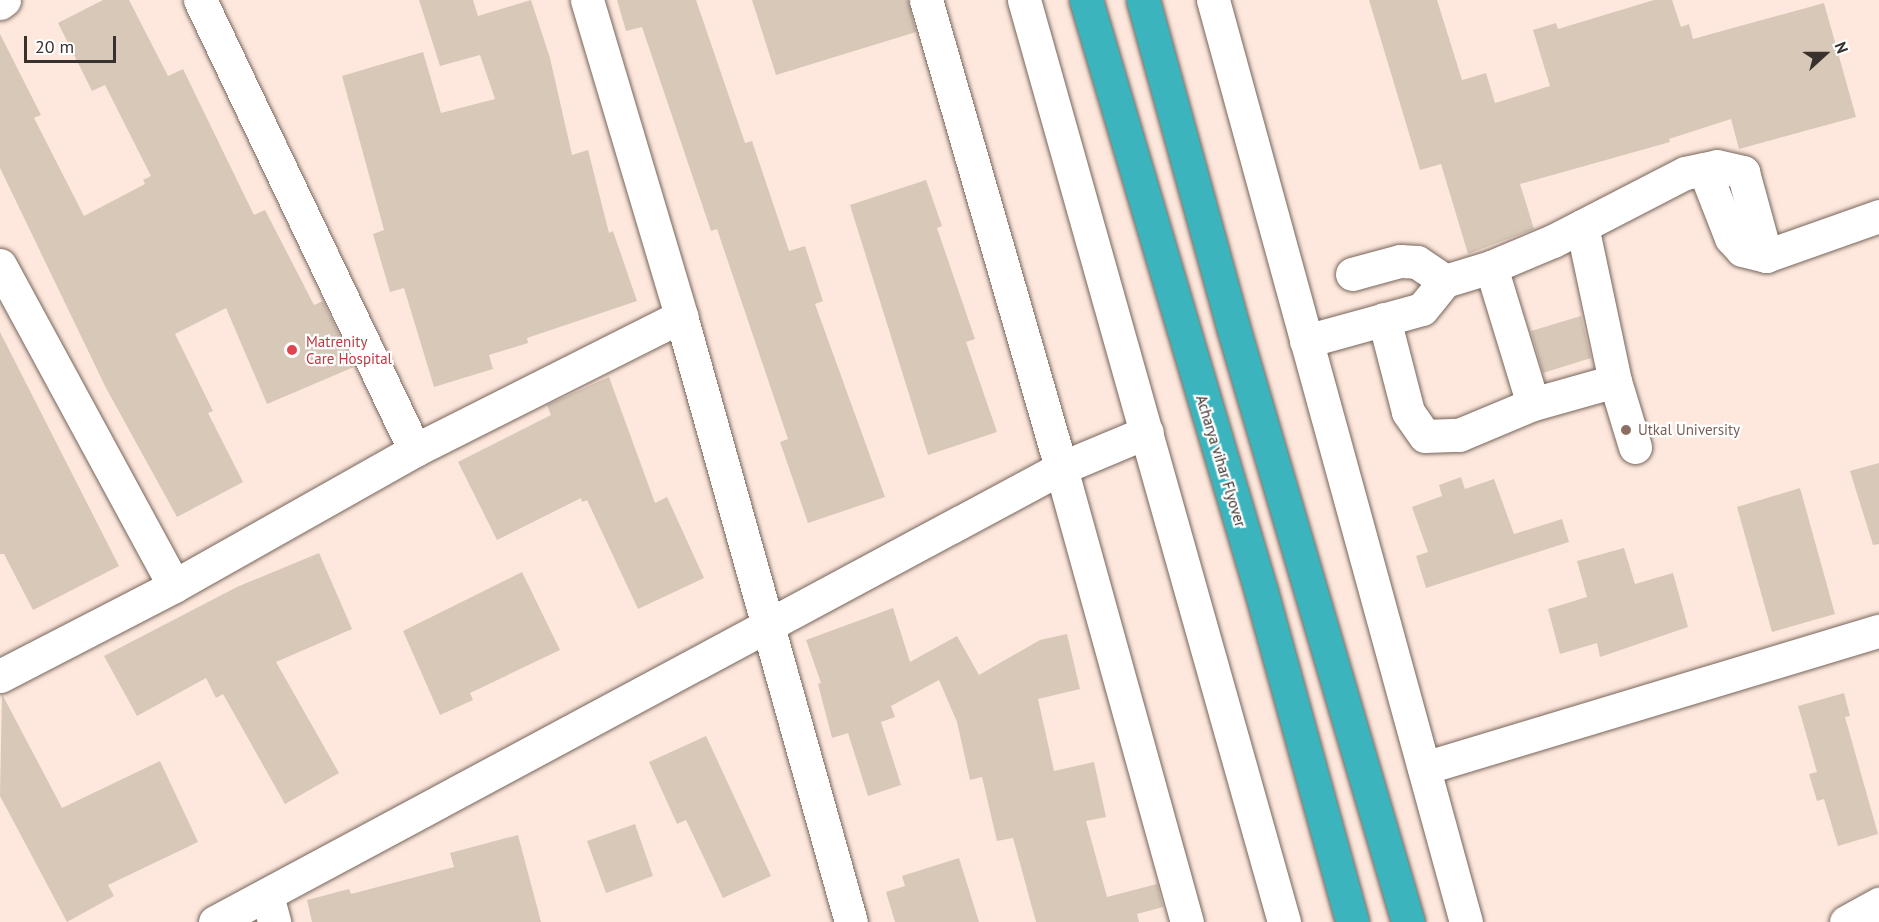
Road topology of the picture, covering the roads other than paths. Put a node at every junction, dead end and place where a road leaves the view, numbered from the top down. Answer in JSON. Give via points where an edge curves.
{"nodes":[{"id":1,"x":4,"y":0,"type":"edge"},
{"id":2,"x":200,"y":0,"type":"edge"},
{"id":3,"x":587,"y":0,"type":"edge"},
{"id":4,"x":926,"y":0,"type":"edge"},
{"id":5,"x":1024,"y":0,"type":"edge"},
{"id":6,"x":1086,"y":0,"type":"edge"},
{"id":7,"x":1143,"y":0,"type":"edge"},
{"id":8,"x":1213,"y":0,"type":"edge"},
{"id":9,"x":0,"y":3,"type":"edge"},
{"id":10,"x":1879,"y":216,"type":"edge"},
{"id":11,"x":1582,"y":226,"type":"junction"},
{"id":12,"x":0,"y":265,"type":"edge"},
{"id":13,"x":1491,"y":267,"type":"junction"},
{"id":14,"x":1352,"y":274,"type":"dead end"},
{"id":15,"x":1445,"y":281,"type":"junction"},
{"id":16,"x":681,"y":316,"type":"junction"},
{"id":17,"x":1384,"y":319,"type":"junction"},
{"id":18,"x":1306,"y":341,"type":"junction"},
{"id":19,"x":1615,"y":381,"type":"junction"},
{"id":20,"x":1533,"y":404,"type":"junction"},
{"id":21,"x":1147,"y":432,"type":"junction"},
{"id":22,"x":1635,"y":447,"type":"dead end"},
{"id":23,"x":415,"y":450,"type":"junction"},
{"id":24,"x":1062,"y":468,"type":"junction"},
{"id":25,"x":174,"y":586,"type":"junction"},
{"id":26,"x":768,"y":623,"type":"junction"},
{"id":27,"x":1879,"y":631,"type":"edge"},
{"id":28,"x":0,"y":676,"type":"edge"},
{"id":29,"x":1424,"y":768,"type":"junction"},
{"id":30,"x":1879,"y":904,"type":"edge"},
{"id":31,"x":270,"y":909,"type":"edge"},
{"id":32,"x":215,"y":922,"type":"edge"},
{"id":33,"x":851,"y":922,"type":"edge"},
{"id":34,"x":1187,"y":922,"type":"edge"},
{"id":35,"x":1284,"y":922,"type":"edge"},
{"id":36,"x":1352,"y":922,"type":"edge"},
{"id":37,"x":1408,"y":922,"type":"edge"},
{"id":38,"x":1466,"y":922,"type":"edge"},
{"id":39,"x":1846,"y":922,"type":"edge"}],
"edges":[{"from":1,"to":9,"type":"street"},
{"from":2,"to":23,"type":"street"},
{"from":3,"to":16,"type":"street"},
{"from":4,"to":24,"type":"street"},
{"from":5,"to":21,"type":"street"},
{"from":6,"to":36,"type":"highway","name":"Acharya vihar Flyover","via":[[1261,591]]},
{"from":7,"to":37,"type":"highway","via":[[1233,327]]},
{"from":8,"to":18,"type":"street"},
{"from":10,"to":11,"type":"street","via":[[1766,256],[1742,250],[1731,238],[1704,169],[1685,173]]},
{"from":11,"to":13,"type":"street"},
{"from":11,"to":19,"type":"street"},
{"from":12,"to":25,"type":"street"},
{"from":13,"to":15,"type":"street"},
{"from":13,"to":20,"type":"street"},
{"from":14,"to":15,"type":"street","via":[[1400,261],[1417,262]]},
{"from":15,"to":17,"type":"street","via":[[1422,309]]},
{"from":16,"to":23,"type":"street"},
{"from":16,"to":26,"type":"street"},
{"from":17,"to":18,"type":"street"},
{"from":17,"to":20,"type":"street","via":[[1408,412],[1425,436],[1459,435]]},
{"from":18,"to":29,"type":"street"},
{"from":19,"to":20,"type":"street"},
{"from":19,"to":22,"type":"street"},
{"from":21,"to":24,"type":"street"},
{"from":21,"to":35,"type":"street"},
{"from":23,"to":25,"type":"street"},
{"from":24,"to":26,"type":"street"},
{"from":24,"to":34,"type":"street"},
{"from":25,"to":28,"type":"street"},
{"from":26,"to":31,"type":"street"},
{"from":26,"to":33,"type":"street"},
{"from":27,"to":29,"type":"street"},
{"from":29,"to":38,"type":"street"},
{"from":30,"to":39,"type":"street"},
{"from":31,"to":32,"type":"street"}]}
